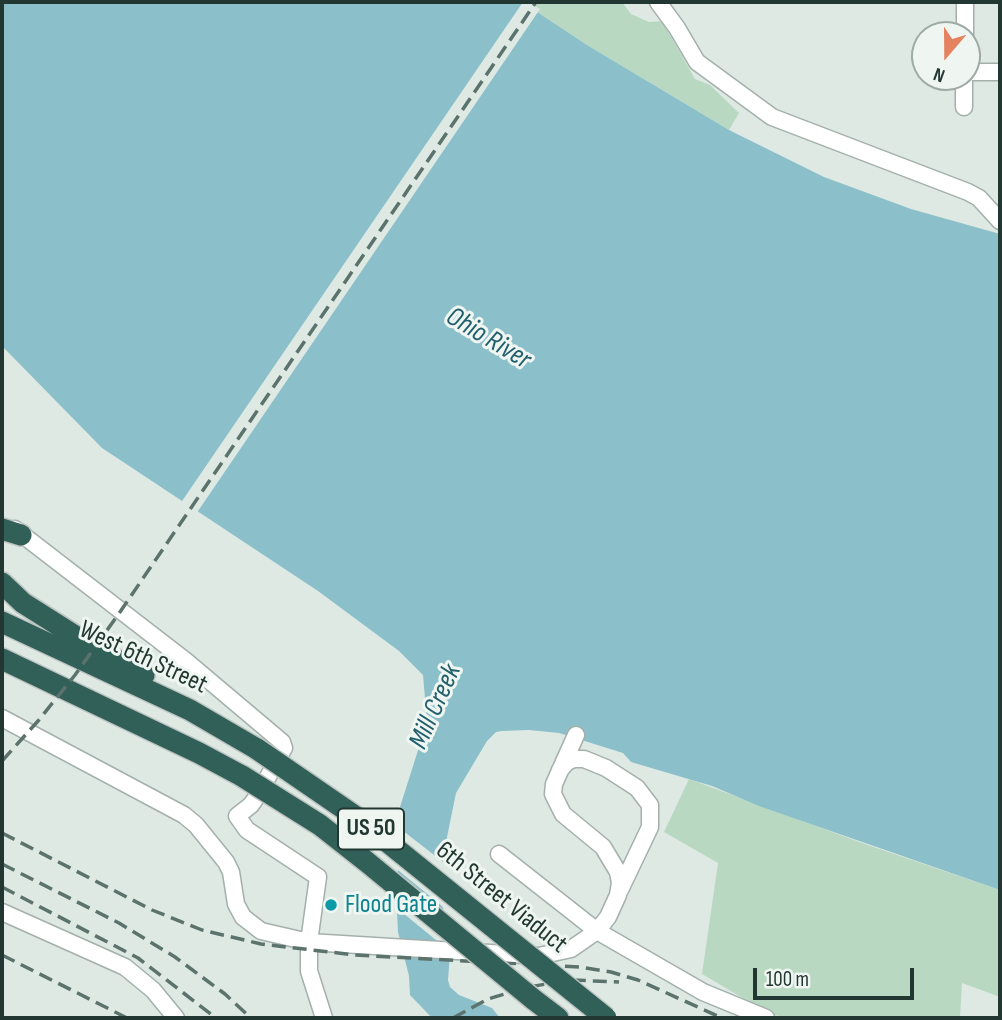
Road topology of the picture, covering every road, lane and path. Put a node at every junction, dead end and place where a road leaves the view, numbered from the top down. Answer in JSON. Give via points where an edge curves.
{"nodes":[{"id":1,"x":658,"y":2,"type":"edge"},
{"id":2,"x":965,"y":2,"type":"edge"},
{"id":3,"x":965,"y":21,"type":"edge"},
{"id":4,"x":981,"y":72,"type":"edge"},
{"id":5,"x":1000,"y":72,"type":"edge"},
{"id":6,"x":964,"y":91,"type":"edge"},
{"id":7,"x":964,"y":107,"type":"dead end"},
{"id":8,"x":1000,"y":220,"type":"edge"},
{"id":9,"x":2,"y":519,"type":"edge"},
{"id":10,"x":11,"y":531,"type":"edge"},
{"id":11,"x":2,"y":583,"type":"edge"},
{"id":12,"x":2,"y":622,"type":"edge"},
{"id":13,"x":2,"y":659,"type":"edge"},
{"id":14,"x":190,"y":710,"type":"junction"},
{"id":15,"x":2,"y":718,"type":"edge"},
{"id":16,"x":576,"y":735,"type":"dead end"},
{"id":17,"x":257,"y":749,"type":"joint"},
{"id":18,"x":559,"y":772,"type":"junction"},
{"id":19,"x":499,"y":854,"type":"dead end"},
{"id":20,"x":618,"y":894,"type":"junction"},
{"id":21,"x":2,"y":912,"type":"edge"},
{"id":22,"x":597,"y":931,"type":"junction"},
{"id":23,"x":309,"y":942,"type":"junction"},
{"id":24,"x":176,"y":1018,"type":"edge"},
{"id":25,"x":324,"y":1018,"type":"edge"},
{"id":26,"x":558,"y":1018,"type":"edge"},
{"id":27,"x":607,"y":1018,"type":"edge"},
{"id":28,"x":766,"y":1018,"type":"edge"}],
"edges":[{"from":1,"to":8,"type":"street","via":[[697,62],[772,117],[968,192]]},
{"from":2,"to":3,"type":"street"},
{"from":4,"to":5,"type":"street"},
{"from":6,"to":7,"type":"street"},
{"from":9,"to":10,"type":"street"},
{"from":10,"to":23,"type":"street","via":[[186,661],[282,742],[284,748],[258,795],[237,817],[247,830],[318,877]]},
{"from":11,"to":14,"type":"highway","via":[[23,603],[67,631],[177,694]]},
{"from":12,"to":14,"type":"highway","name":"West 6th Street","number":"US 50"},
{"from":13,"to":26,"type":"highway","number":"US 50","bridge":true,"via":[[199,753],[320,825]]},
{"from":14,"to":17,"type":"highway","name":"West 6th Street","number":"US 50"},
{"from":15,"to":23,"type":"street","via":[[184,815],[226,862],[236,904],[252,925],[272,935]]},
{"from":16,"to":18,"type":"street"},
{"from":17,"to":27,"type":"highway","name":"6th Street Viaduct","number":"US 50","bridge":true,"via":[[359,819]]},
{"from":18,"to":20,"type":"street","via":[[555,803],[611,858],[618,872]]},
{"from":18,"to":20,"type":"street","via":[[567,762],[584,759],[623,778],[650,805],[650,827]]},
{"from":19,"to":22,"type":"street"},
{"from":20,"to":22,"type":"street"},
{"from":21,"to":24,"type":"street","via":[[125,967],[153,990]]},
{"from":22,"to":23,"type":"street","via":[[571,949],[539,956]]},
{"from":22,"to":28,"type":"street","via":[[703,992]]},
{"from":23,"to":25,"type":"street","via":[[309,971]]}]}
